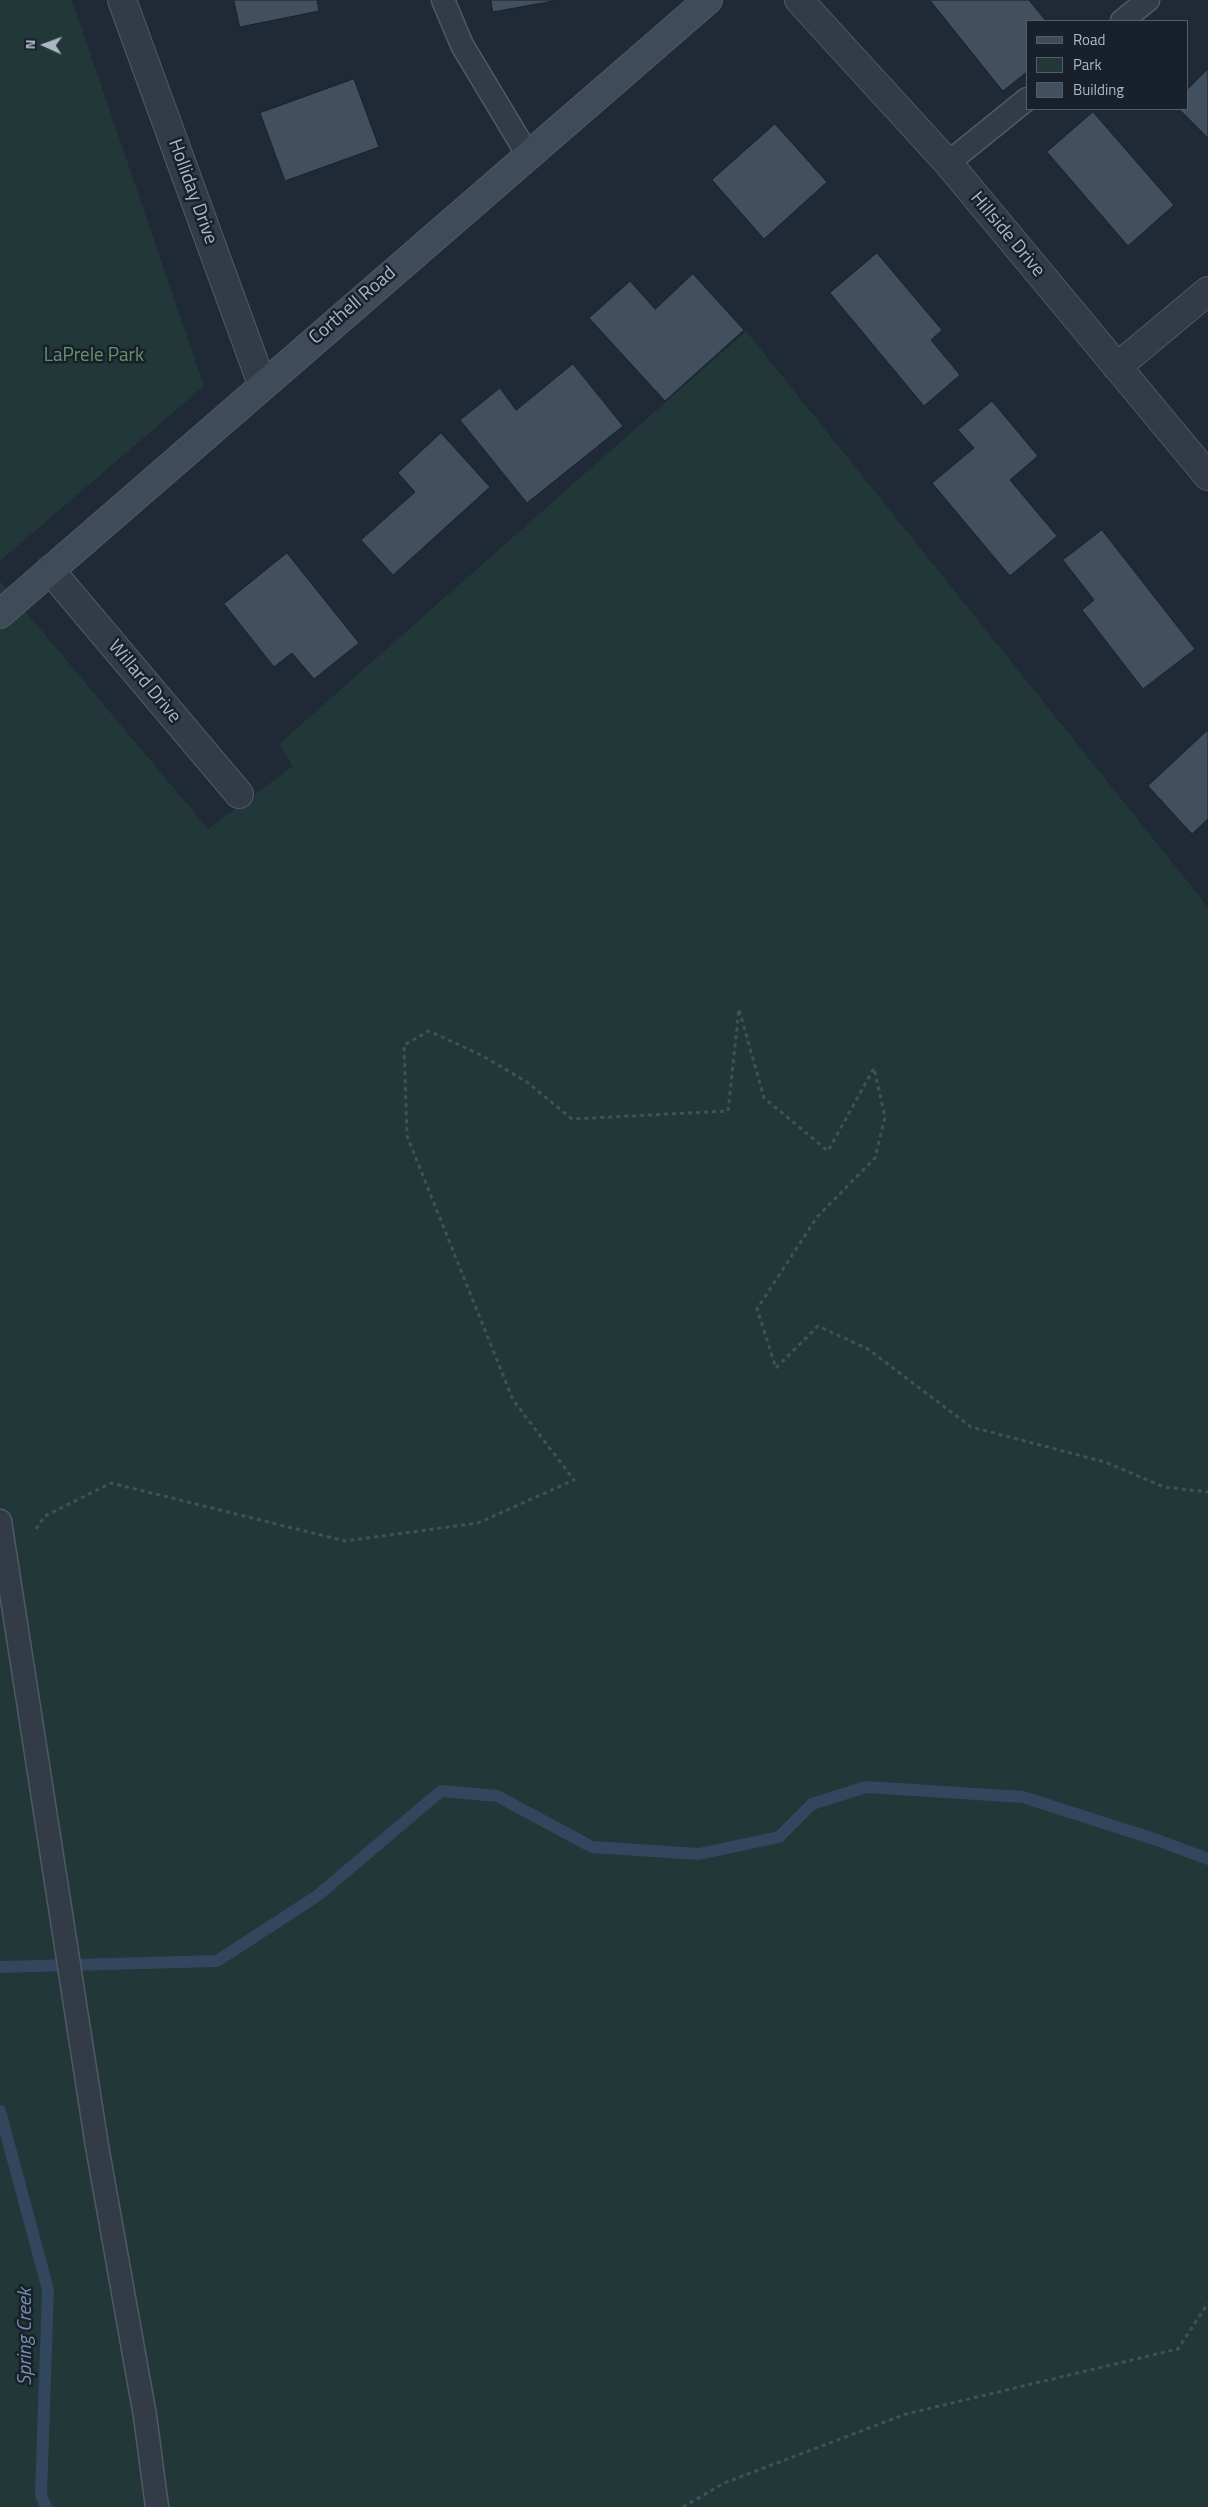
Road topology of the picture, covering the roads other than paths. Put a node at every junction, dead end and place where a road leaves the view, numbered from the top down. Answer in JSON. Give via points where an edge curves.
{"nodes":[{"id":1,"x":122,"y":0,"type":"edge"},
{"id":2,"x":443,"y":0,"type":"edge"},
{"id":3,"x":708,"y":0,"type":"edge"},
{"id":4,"x":799,"y":0,"type":"edge"},
{"id":5,"x":1148,"y":0,"type":"edge"},
{"id":6,"x":1123,"y":20,"type":"edge"},
{"id":7,"x":1026,"y":100,"type":"edge"},
{"id":8,"x":528,"y":155,"type":"junction"},
{"id":9,"x":948,"y":163,"type":"junction"},
{"id":10,"x":1208,"y":291,"type":"edge"},
{"id":11,"x":1117,"y":366,"type":"junction"},
{"id":12,"x":262,"y":384,"type":"junction"},
{"id":13,"x":1208,"y":476,"type":"edge"},
{"id":14,"x":50,"y":570,"type":"junction"},
{"id":15,"x":0,"y":614,"type":"edge"},
{"id":16,"x":239,"y":794,"type":"dead end"},
{"id":17,"x":0,"y":1521,"type":"edge"},
{"id":18,"x":158,"y":2507,"type":"edge"}],
"edges":[{"from":1,"to":12,"type":"street","name":"Holliday Drive"},
{"from":2,"to":8,"type":"lane","via":[[462,45]]},
{"from":3,"to":8,"type":"street","name":"Corthell Road"},
{"from":4,"to":9,"type":"street","name":"Hillside Drive"},
{"from":5,"to":6,"type":"lane"},
{"from":7,"to":9,"type":"lane"},
{"from":8,"to":12,"type":"street","name":"Corthell Road"},
{"from":9,"to":11,"type":"street","name":"Hillside Drive"},
{"from":10,"to":11,"type":"street"},
{"from":11,"to":13,"type":"street","name":"Hillside Drive"},
{"from":12,"to":14,"type":"street","name":"Corthell Road"},
{"from":14,"to":15,"type":"street","name":"Corthell Road"},
{"from":14,"to":16,"type":"street","name":"Willard Drive"},
{"from":17,"to":18,"type":"lane","via":[[97,2146]]}]}
